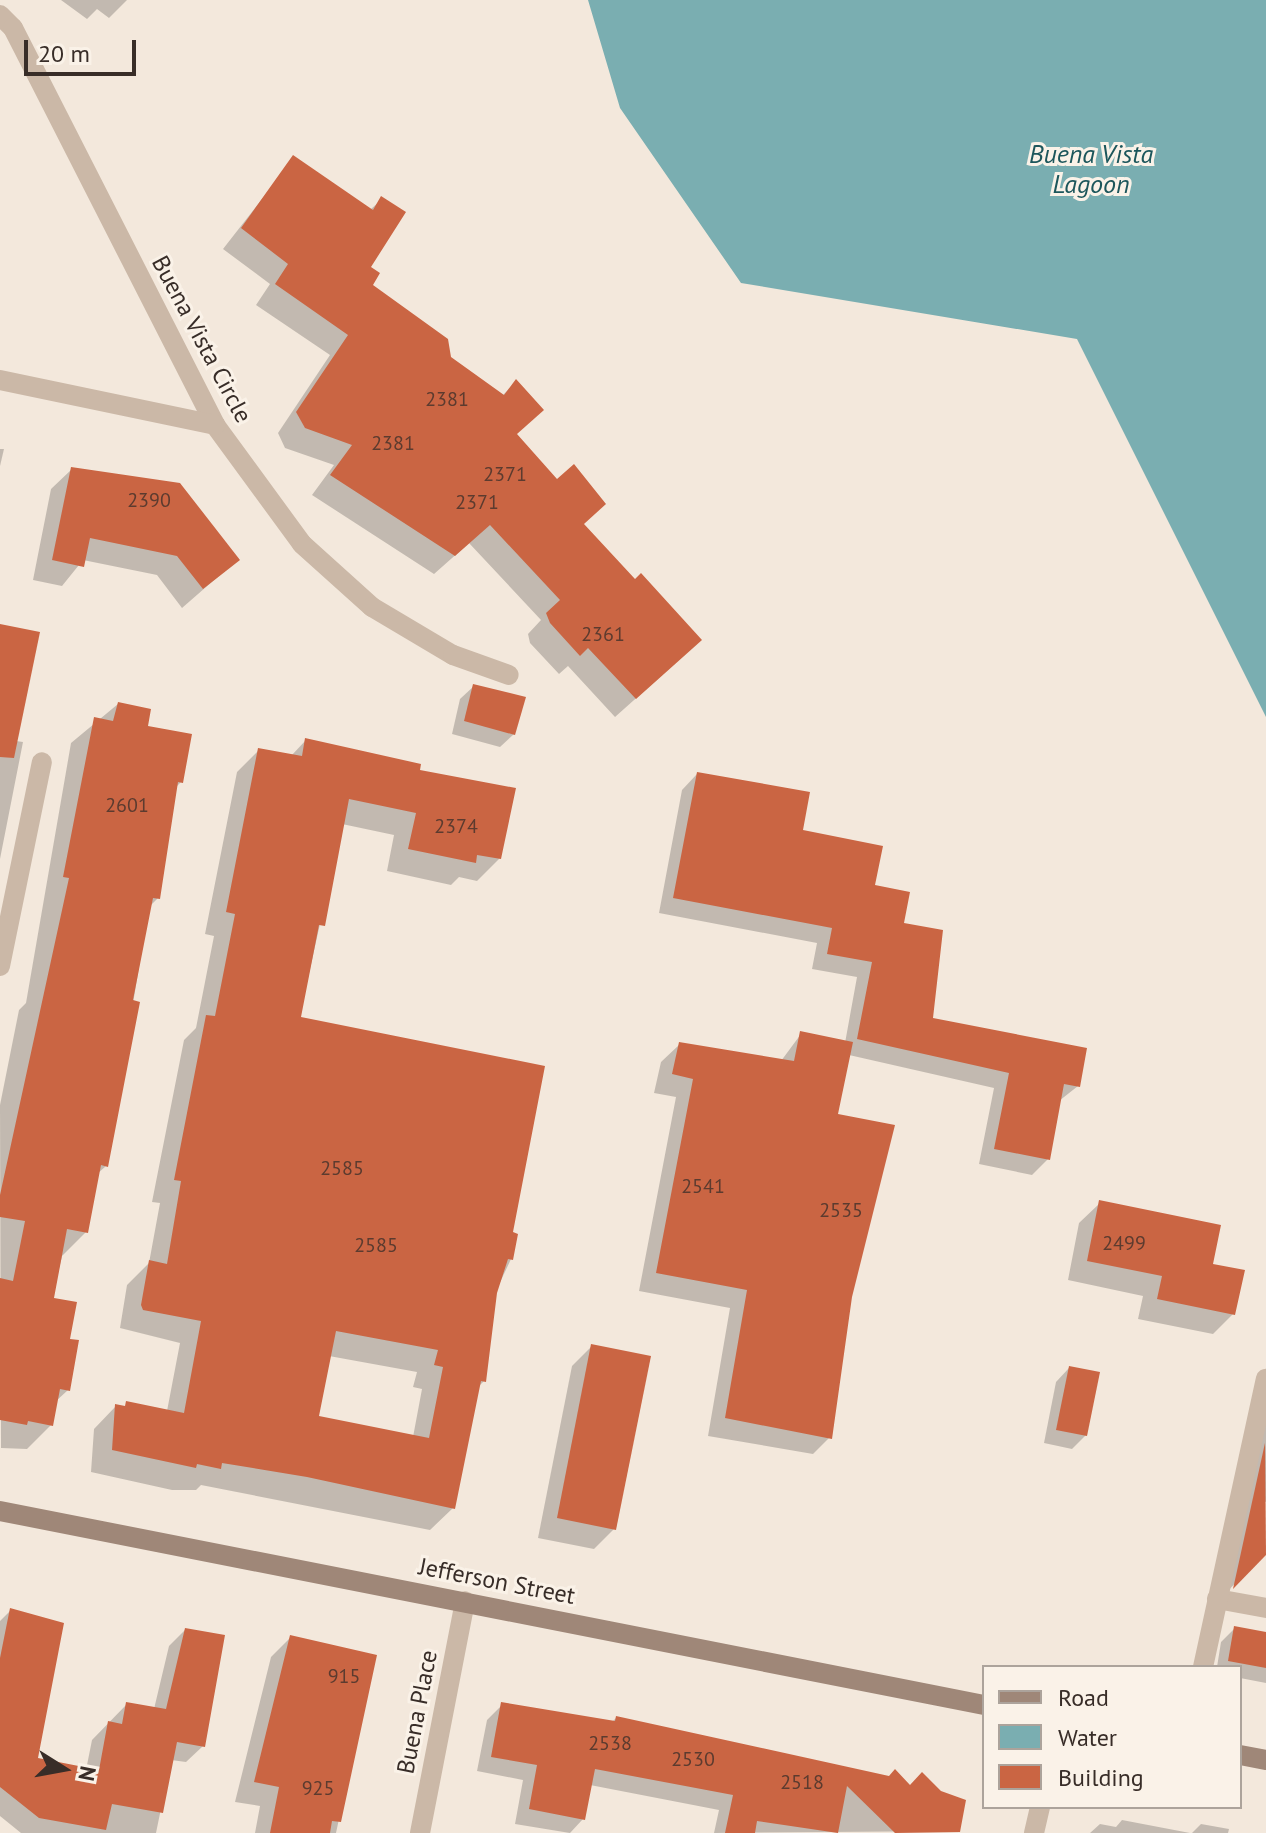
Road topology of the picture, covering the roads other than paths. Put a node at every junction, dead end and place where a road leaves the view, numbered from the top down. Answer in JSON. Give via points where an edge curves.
{"nodes":[{"id":1,"x":0,"y":15,"type":"edge"},
{"id":2,"x":0,"y":380,"type":"edge"},
{"id":3,"x":215,"y":425,"type":"junction"},
{"id":4,"x":509,"y":675,"type":"dead end"},
{"id":5,"x":42,"y":762,"type":"dead end"},
{"id":6,"x":0,"y":966,"type":"edge"},
{"id":7,"x":1266,"y":1379,"type":"edge"},
{"id":8,"x":0,"y":1511,"type":"edge"},
{"id":9,"x":1217,"y":1599,"type":"junction"},
{"id":10,"x":465,"y":1601,"type":"junction"},
{"id":11,"x":1266,"y":1608,"type":"edge"},
{"id":12,"x":1203,"y":1665,"type":"edge"},
{"id":13,"x":982,"y":1705,"type":"edge"},
{"id":14,"x":1242,"y":1755,"type":"edge"},
{"id":15,"x":1266,"y":1760,"type":"edge"},
{"id":16,"x":1040,"y":1809,"type":"edge"},
{"id":17,"x":420,"y":1833,"type":"edge"},
{"id":18,"x":1034,"y":1833,"type":"edge"}],
"edges":[{"from":1,"to":3,"type":"street","name":"Buena Vista Circle","via":[[13,28]]},
{"from":2,"to":3,"type":"street"},
{"from":3,"to":4,"type":"street","name":"Buena Vista Circle","via":[[302,544],[372,607],[453,655]]},
{"from":5,"to":6,"type":"street"},
{"from":7,"to":9,"type":"street"},
{"from":8,"to":10,"type":"main road","name":"Jefferson Street"},
{"from":9,"to":11,"type":"street"},
{"from":9,"to":12,"type":"street"},
{"from":10,"to":13,"type":"main road","name":"Jefferson Street"},
{"from":10,"to":17,"type":"street","name":"Buena Place"},
{"from":14,"to":15,"type":"main road"},
{"from":16,"to":18,"type":"street"}]}
